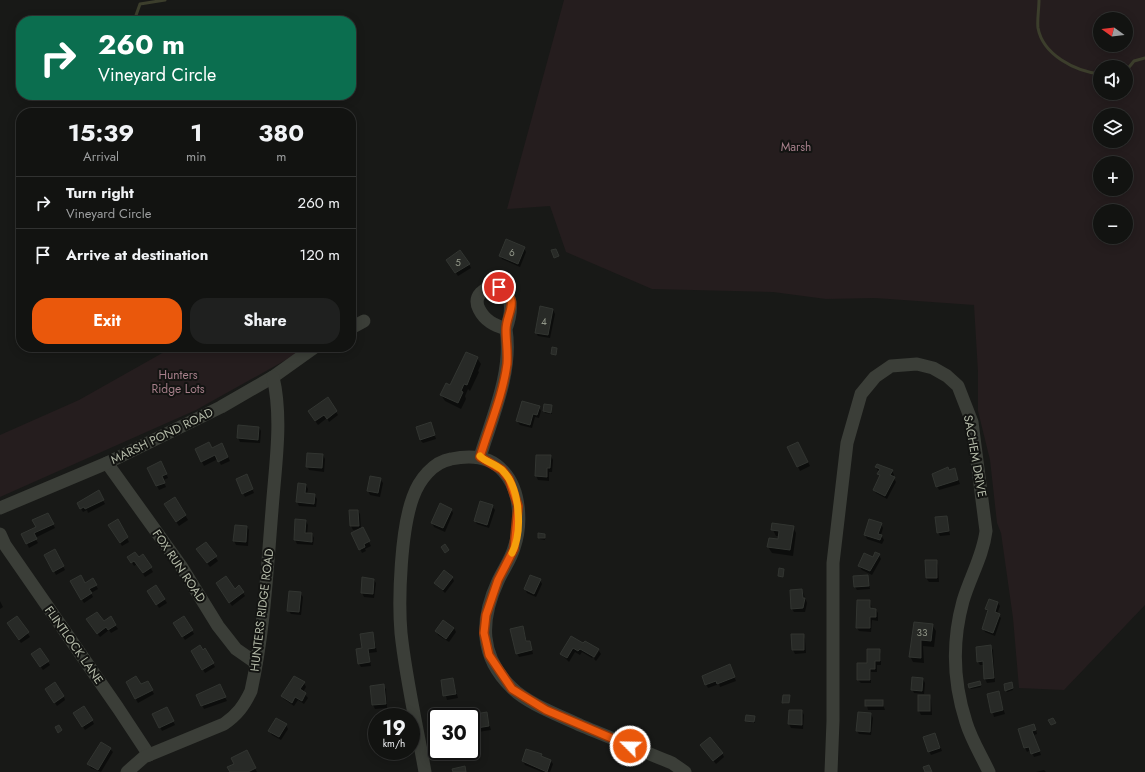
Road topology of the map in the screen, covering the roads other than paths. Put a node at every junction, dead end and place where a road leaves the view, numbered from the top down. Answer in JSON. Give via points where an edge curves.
{"nodes":[{"id":1,"x":364,"y":321,"type":"dead end"},
{"id":2,"x":356,"y":325,"type":"edge"},
{"id":3,"x":506,"y":329,"type":"dead end"},
{"id":4,"x":308,"y":352,"type":"edge"},
{"id":5,"x":273,"y":376,"type":"junction"},
{"id":6,"x":480,"y":457,"type":"junction"},
{"id":7,"x":107,"y":463,"type":"junction"},
{"id":8,"x":0,"y":508,"type":"edge"},
{"id":9,"x":0,"y":534,"type":"edge"},
{"id":10,"x":256,"y":663,"type":"junction"},
{"id":11,"x":149,"y":755,"type":"junction"},
{"id":12,"x":127,"y":772,"type":"edge"},
{"id":13,"x":425,"y":772,"type":"edge"},
{"id":14,"x":685,"y":772,"type":"edge"},
{"id":15,"x":831,"y":772,"type":"edge"},
{"id":16,"x":989,"y":772,"type":"edge"}],
"edges":[{"from":1,"to":2,"type":"street"},
{"from":3,"to":6,"type":"street","via":[[507,364]]},
{"from":4,"to":5,"type":"street","name":"MARSH POND ROAD"},
{"from":5,"to":7,"type":"street","name":"MARSH POND ROAD","via":[[221,407]]},
{"from":5,"to":10,"type":"street","name":"HUNTERS RIDGE ROAD","via":[[278,421],[266,591]]},
{"from":6,"to":13,"type":"street","via":[[464,456],[447,460],[425,475],[413,497],[408,515],[401,582],[401,632]]},
{"from":6,"to":14,"type":"street","via":[[502,470],[509,479],[518,506],[514,549],[492,595],[484,633],[489,655],[502,675],[512,689],[546,710],[672,763]]},
{"from":7,"to":8,"type":"street","name":"MARSH POND ROAD"},
{"from":7,"to":10,"type":"street","name":"FOX RUN ROAD","via":[[181,566],[218,626],[236,649]]},
{"from":9,"to":11,"type":"street","name":"FLINTLOCK LANE","via":[[5,545]]},
{"from":10,"to":11,"type":"street","name":"HUNTERS RIDGE ROAD","via":[[251,691],[244,706],[234,716],[212,730]]},
{"from":11,"to":12,"type":"street","name":"HUNTERS RIDGE ROAD"},
{"from":15,"to":16,"type":"street","name":"SACHEM DRIVE","via":[[833,563],[847,443],[861,394],[875,377],[891,366],[904,364],[933,368],[958,386],[972,422],[986,531],[984,547],[964,600],[955,663],[966,722]]}]}
